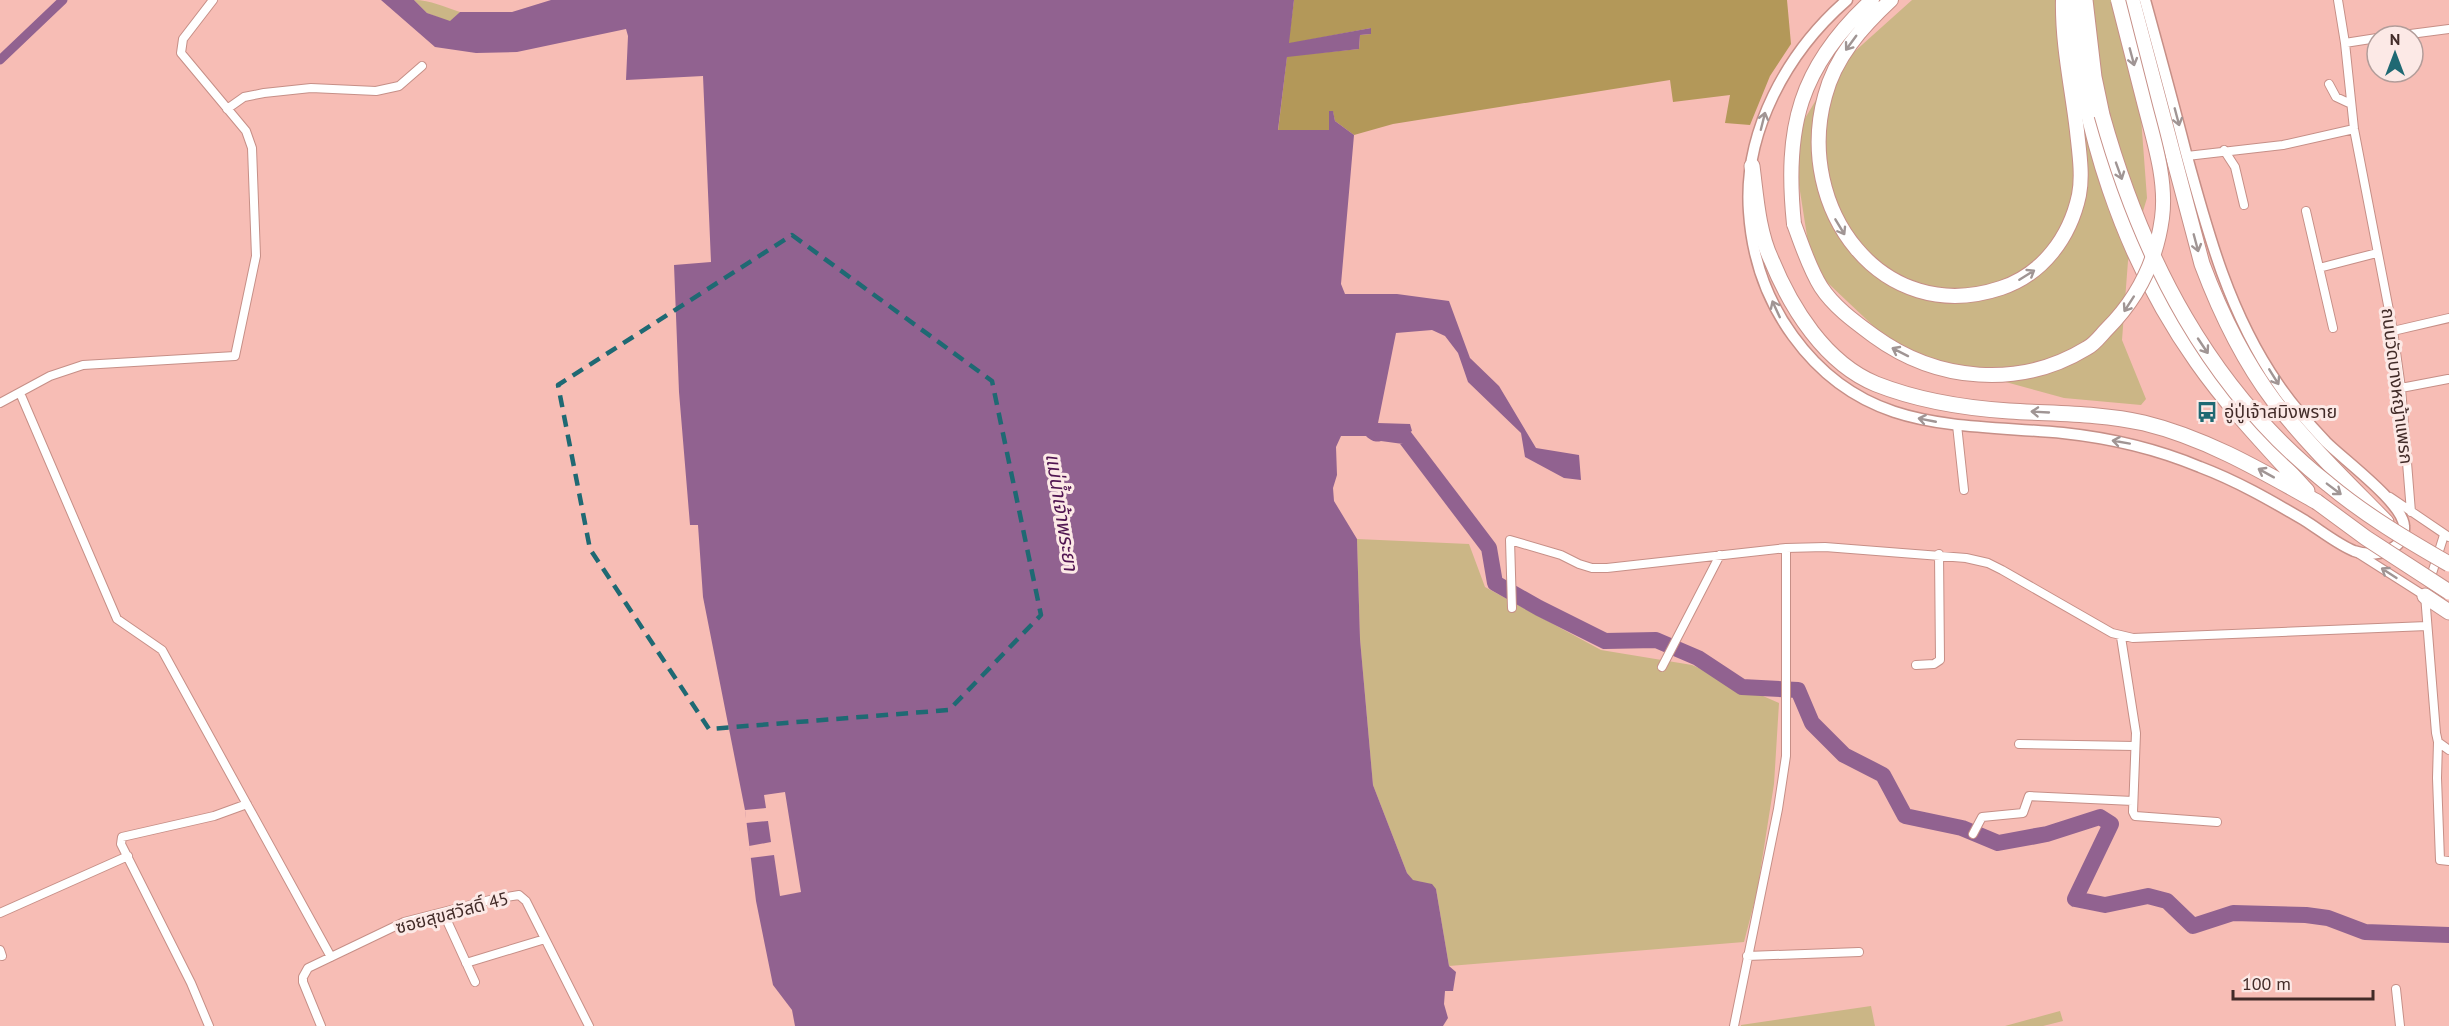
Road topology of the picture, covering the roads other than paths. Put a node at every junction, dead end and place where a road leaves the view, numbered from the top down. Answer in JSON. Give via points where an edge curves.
{"nodes":[{"id":1,"x":213,"y":0,"type":"edge"},
{"id":2,"x":1847,"y":0,"type":"edge"},
{"id":3,"x":1872,"y":0,"type":"edge"},
{"id":4,"x":1891,"y":0,"type":"edge"},
{"id":5,"x":2063,"y":0,"type":"edge"},
{"id":6,"x":2071,"y":0,"type":"edge"},
{"id":7,"x":2085,"y":0,"type":"edge"},
{"id":8,"x":2118,"y":0,"type":"edge"},
{"id":9,"x":2132,"y":0,"type":"edge"},
{"id":10,"x":2145,"y":0,"type":"edge"},
{"id":11,"x":2338,"y":0,"type":"edge"},
{"id":12,"x":2449,"y":28,"type":"edge"},
{"id":13,"x":2425,"y":32,"type":"edge"},
{"id":14,"x":2365,"y":40,"type":"edge"},
{"id":15,"x":2345,"y":43,"type":"junction"},
{"id":16,"x":422,"y":66,"type":"dead end"},
{"id":17,"x":2329,"y":84,"type":"dead end"},
{"id":18,"x":2351,"y":104,"type":"junction"},
{"id":19,"x":227,"y":109,"type":"junction"},
{"id":20,"x":2354,"y":129,"type":"junction"},
{"id":21,"x":2224,"y":150,"type":"junction"},
{"id":22,"x":2187,"y":156,"type":"junction"},
{"id":23,"x":1752,"y":166,"type":"junction"},
{"id":24,"x":2244,"y":205,"type":"dead end"},
{"id":25,"x":2306,"y":211,"type":"dead end"},
{"id":26,"x":2377,"y":253,"type":"junction"},
{"id":27,"x":2319,"y":268,"type":"junction"},
{"id":28,"x":2449,"y":318,"type":"edge"},
{"id":29,"x":2333,"y":328,"type":"dead end"},
{"id":30,"x":2393,"y":331,"type":"junction"},
{"id":31,"x":2448,"y":379,"type":"edge"},
{"id":32,"x":2401,"y":388,"type":"junction"},
{"id":33,"x":20,"y":393,"type":"junction"},
{"id":34,"x":0,"y":403,"type":"edge"},
{"id":35,"x":1957,"y":425,"type":"junction"},
{"id":36,"x":2376,"y":487,"type":"junction"},
{"id":37,"x":1964,"y":490,"type":"dead end"},
{"id":38,"x":2317,"y":502,"type":"junction"},
{"id":39,"x":2411,"y":512,"type":"junction"},
{"id":40,"x":2396,"y":532,"type":"junction"},
{"id":41,"x":2447,"y":536,"type":"edge"},
{"id":42,"x":1786,"y":548,"type":"junction"},
{"id":43,"x":2354,"y":551,"type":"junction"},
{"id":44,"x":1720,"y":555,"type":"junction"},
{"id":45,"x":1940,"y":555,"type":"junction"},
{"id":46,"x":2449,"y":564,"type":"edge"},
{"id":47,"x":2449,"y":592,"type":"edge"},
{"id":48,"x":2425,"y":596,"type":"junction"},
{"id":49,"x":1512,"y":608,"type":"dead end"},
{"id":50,"x":2449,"y":612,"type":"edge"},
{"id":51,"x":2427,"y":626,"type":"junction"},
{"id":52,"x":2121,"y":637,"type":"junction"},
{"id":53,"x":1663,"y":663,"type":"dead end"},
{"id":54,"x":1916,"y":665,"type":"dead end"},
{"id":55,"x":2438,"y":742,"type":"junction"},
{"id":56,"x":2019,"y":744,"type":"dead end"},
{"id":57,"x":2135,"y":746,"type":"junction"},
{"id":58,"x":2449,"y":750,"type":"edge"},
{"id":59,"x":2133,"y":801,"type":"junction"},
{"id":60,"x":247,"y":804,"type":"junction"},
{"id":61,"x":2217,"y":822,"type":"dead end"},
{"id":62,"x":1973,"y":834,"type":"dead end"},
{"id":63,"x":128,"y":856,"type":"junction"},
{"id":64,"x":2449,"y":861,"type":"edge"},
{"id":65,"x":1,"y":910,"type":"edge"},
{"id":66,"x":443,"y":912,"type":"junction"},
{"id":67,"x":545,"y":939,"type":"junction"},
{"id":68,"x":1858,"y":952,"type":"dead end"},
{"id":69,"x":1747,"y":956,"type":"junction"},
{"id":70,"x":331,"y":957,"type":"junction"},
{"id":71,"x":466,"y":963,"type":"junction"},
{"id":72,"x":475,"y":982,"type":"dead end"},
{"id":73,"x":2396,"y":989,"type":"dead end"},
{"id":74,"x":209,"y":1026,"type":"edge"},
{"id":75,"x":321,"y":1026,"type":"edge"},
{"id":76,"x":589,"y":1026,"type":"edge"},
{"id":77,"x":1734,"y":1026,"type":"edge"},
{"id":78,"x":2400,"y":1026,"type":"edge"}],
"edges":[{"from":1,"to":19,"type":"street","via":[[183,39],[181,53]]},
{"from":23,"to":2,"type":"street","one_way":true,"via":[[1766,109],[1791,62]]},
{"from":8,"to":3,"type":"main road","one_way":true,"bridge":true,"via":[[2161,178],[2163,215],[2146,277],[2125,311],[2089,348],[2035,372],[1970,376],[1928,366],[1887,346],[1850,319],[1821,287],[1794,224],[1791,147],[1805,91],[1835,40]]},
{"from":4,"to":5,"type":"main road","one_way":true,"via":[[1860,31],[1834,70],[1819,122],[1819,154],[1825,189],[1837,222],[1853,247],[1877,270],[1932,295],[1973,295],[2027,277],[2042,265],[2074,214],[2080,192],[2079,151]]},
{"from":6,"to":38,"type":"highway","bridge":true,"via":[[2079,76],[2098,153],[2126,230],[2155,292],[2222,396]]},
{"from":7,"to":40,"type":"highway","one_way":true,"bridge":true,"via":[[2094,77],[2115,160],[2151,254],[2186,321],[2231,386],[2290,451],[2326,483]]},
{"from":9,"to":40,"type":"highway","one_way":true,"bridge":true,"via":[[2202,264],[2217,305],[2274,400],[2313,447]]},
{"from":10,"to":22,"type":"street","one_way":true},
{"from":11,"to":15,"type":"street","name":"ถนนวัดบางหญ้าแพรก"},
{"from":12,"to":13,"type":"street"},
{"from":14,"to":15,"type":"street"},
{"from":15,"to":18,"type":"street","name":"ถนนวัดบางหญ้าแพรก"},
{"from":16,"to":19,"type":"street","via":[[399,86],[376,91],[311,88],[264,93],[244,97]]},
{"from":17,"to":18,"type":"street","via":[[2336,97]]},
{"from":18,"to":20,"type":"street","name":"ถนนวัดบางหญ้าแพรก"},
{"from":19,"to":33,"type":"street","via":[[246,131],[252,148],[256,256],[235,356],[83,365],[50,376]]},
{"from":20,"to":21,"type":"street","via":[[2291,144]]},
{"from":20,"to":26,"type":"street","name":"ถนนวัดบางหญ้าแพรก"},
{"from":21,"to":22,"type":"street"},
{"from":21,"to":24,"type":"street","via":[[2235,167]]},
{"from":22,"to":36,"type":"street","one_way":true,"via":[[2228,291],[2253,341],[2303,418]]},
{"from":35,"to":23,"type":"street","one_way":true,"via":[[1903,416],[1866,402],[1803,349],[1779,317],[1760,272],[1750,230],[1748,193]]},
{"from":38,"to":23,"type":"highway","one_way":true,"via":[[2246,462],[2144,423],[1938,404],[1875,383],[1832,356],[1798,312],[1770,258]]},
{"from":25,"to":27,"type":"street"},
{"from":26,"to":27,"type":"street"},
{"from":26,"to":30,"type":"street","name":"ถนนวัดบางหญ้าแพรก"},
{"from":27,"to":29,"type":"street"},
{"from":28,"to":30,"type":"street"},
{"from":30,"to":32,"type":"street","name":"ถนนวัดบางหญ้าแพรก"},
{"from":31,"to":32,"type":"street"},
{"from":32,"to":39,"type":"street","name":"ถนนวัดบางหญ้าแพรก"},
{"from":33,"to":34,"type":"street"},
{"from":33,"to":60,"type":"street","via":[[117,619],[162,650]]},
{"from":35,"to":37,"type":"street"},
{"from":43,"to":35,"type":"street","one_way":true,"via":[[2225,476],[2177,457],[2127,443],[2064,433]]},
{"from":36,"to":39,"type":"street"},
{"from":36,"to":43,"type":"street","via":[[2399,513],[2404,533],[2392,549],[2381,553]]},
{"from":38,"to":47,"type":"highway","bridge":true},
{"from":39,"to":41,"type":"street"},
{"from":40,"to":46,"type":"highway","bridge":true},
{"from":41,"to":48,"type":"street"},
{"from":42,"to":44,"type":"street"},
{"from":42,"to":45,"type":"street"},
{"from":42,"to":69,"type":"street","via":[[1786,756]]},
{"from":48,"to":43,"type":"street","one_way":true},
{"from":44,"to":49,"type":"street","via":[[1592,568],[1510,540]]},
{"from":44,"to":53,"type":"street"},
{"from":45,"to":52,"type":"street","via":[[1988,563]]},
{"from":45,"to":54,"type":"street","via":[[1940,660]]},
{"from":48,"to":50,"type":"highway"},
{"from":48,"to":51,"type":"street"},
{"from":51,"to":52,"type":"street"},
{"from":51,"to":55,"type":"street"},
{"from":52,"to":57,"type":"street"},
{"from":55,"to":58,"type":"street"},
{"from":55,"to":64,"type":"street","via":[[2440,860]]},
{"from":56,"to":57,"type":"street"},
{"from":57,"to":59,"type":"street"},
{"from":59,"to":61,"type":"street","via":[[2133,812],[2139,818]]},
{"from":59,"to":62,"type":"street","via":[[2032,795],[2021,814],[1982,817]]},
{"from":60,"to":63,"type":"street","via":[[214,816],[126,835],[121,844]]},
{"from":60,"to":70,"type":"street"},
{"from":63,"to":65,"type":"street"},
{"from":63,"to":74,"type":"street"},
{"from":66,"to":67,"type":"street","name":"ซอยสุขสวัสดิ์ 45","via":[[519,895]]},
{"from":66,"to":70,"type":"street","name":"ซอยสุขสวัสดิ์ 45","via":[[404,922]]},
{"from":66,"to":71,"type":"street"},
{"from":67,"to":71,"type":"street"},
{"from":67,"to":76,"type":"street","name":"ซอยสุขสวัสดิ์ 45"},
{"from":68,"to":69,"type":"street"},
{"from":69,"to":77,"type":"street"},
{"from":70,"to":75,"type":"street","name":"ซอยสุขสวัสดิ์ 45","via":[[308,968],[303,976]]},
{"from":71,"to":72,"type":"street"},
{"from":73,"to":78,"type":"street"}]}
